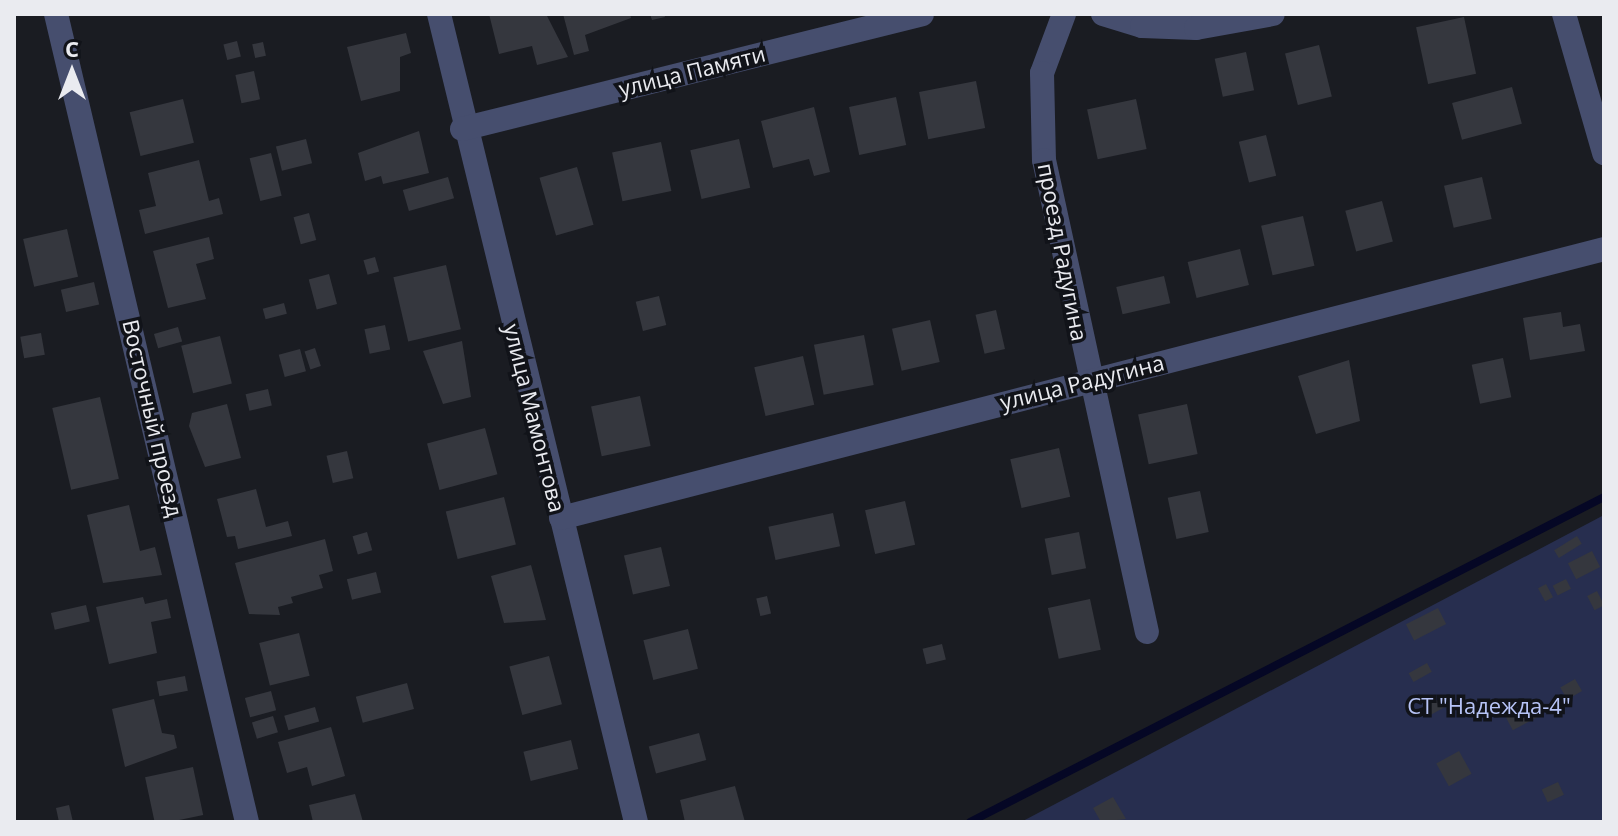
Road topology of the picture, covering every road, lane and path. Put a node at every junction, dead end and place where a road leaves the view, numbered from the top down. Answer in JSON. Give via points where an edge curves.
{"nodes":[{"id":1,"x":56,"y":14,"type":"edge"},
{"id":2,"x":439,"y":14,"type":"edge"},
{"id":3,"x":922,"y":14,"type":"edge"},
{"id":4,"x":1064,"y":14,"type":"edge"},
{"id":5,"x":1103,"y":14,"type":"edge"},
{"id":6,"x":1273,"y":14,"type":"edge"},
{"id":7,"x":1564,"y":14,"type":"edge"},
{"id":8,"x":462,"y":129,"type":"junction"},
{"id":9,"x":1604,"y":153,"type":"edge"},
{"id":10,"x":1604,"y":249,"type":"edge"},
{"id":11,"x":1089,"y":379,"type":"junction"},
{"id":12,"x":561,"y":518,"type":"junction"},
{"id":13,"x":1147,"y":632,"type":"dead end"},
{"id":14,"x":247,"y":822,"type":"edge"},
{"id":15,"x":636,"y":822,"type":"edge"}],
"edges":[{"from":1,"to":14,"type":"street","name":"Восточный проезд"},
{"from":2,"to":8,"type":"street","name":"улица Мамонтова"},
{"from":3,"to":8,"type":"street","name":"улица Памяти"},
{"from":4,"to":11,"type":"street","name":"проезд Радугина","via":[[1042,73],[1038,107]]},
{"from":5,"to":6,"type":"street","via":[[1142,26],[1196,28]]},
{"from":7,"to":9,"type":"street"},
{"from":8,"to":12,"type":"street","name":"улица Мамонтова"},
{"from":10,"to":11,"type":"street","name":"улица Радугина"},
{"from":11,"to":12,"type":"street","name":"улица Радугина"},
{"from":11,"to":13,"type":"street","name":"проезд Радугина"},
{"from":12,"to":15,"type":"street","name":"улица Мамонтова"}]}
